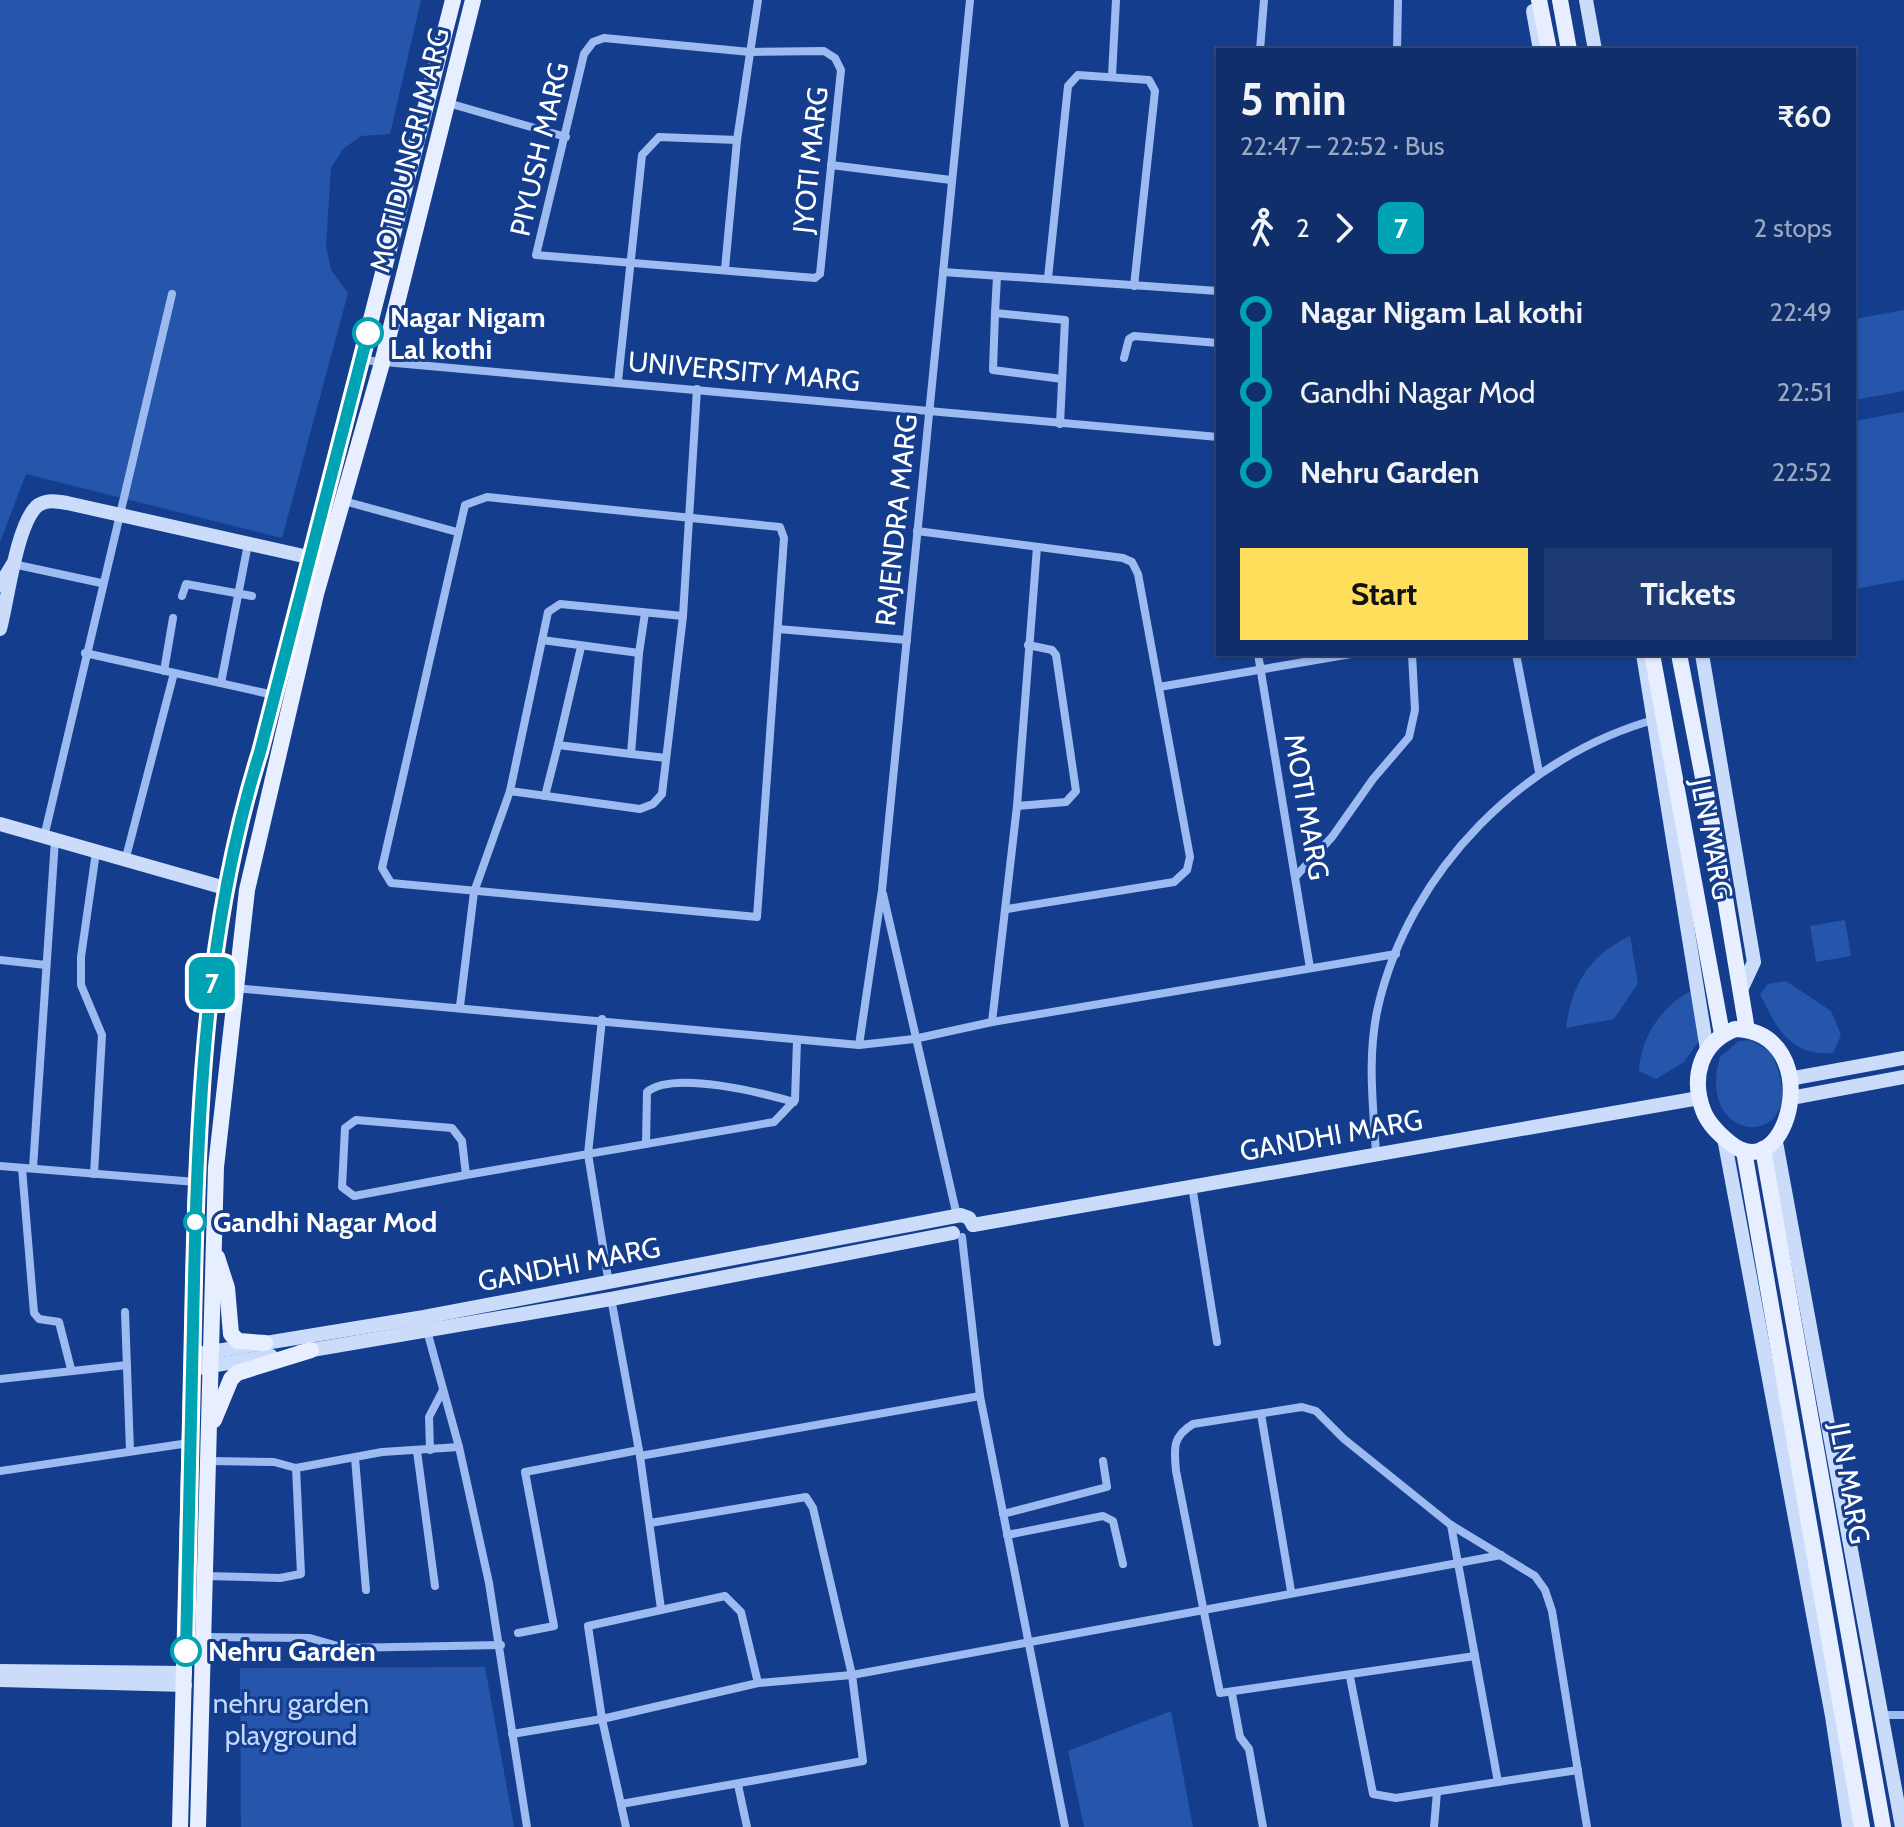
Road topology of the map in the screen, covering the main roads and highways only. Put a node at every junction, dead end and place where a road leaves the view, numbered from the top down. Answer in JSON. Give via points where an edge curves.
{"nodes":[{"id":1,"x":453,"y":0,"type":"edge"},
{"id":2,"x":473,"y":0,"type":"edge"},
{"id":3,"x":1539,"y":0,"type":"edge"},
{"id":4,"x":1560,"y":0,"type":"edge"},
{"id":5,"x":1549,"y":48,"type":"edge"},
{"id":6,"x":1569,"y":48,"type":"edge"},
{"id":7,"x":1652,"y":656,"type":"edge"},
{"id":8,"x":1679,"y":656,"type":"edge"},
{"id":9,"x":1747,"y":1030,"type":"junction"},
{"id":10,"x":1722,"y":1034,"type":"junction"},
{"id":11,"x":1770,"y":1145,"type":"junction"},
{"id":12,"x":1744,"y":1151,"type":"junction"},
{"id":13,"x":213,"y":1248,"type":"junction"},
{"id":14,"x":265,"y":1343,"type":"road end"},
{"id":15,"x":311,"y":1350,"type":"road end"},
{"id":16,"x":210,"y":1431,"type":"junction"},
{"id":17,"x":180,"y":1827,"type":"edge"},
{"id":18,"x":198,"y":1827,"type":"edge"},
{"id":19,"x":1862,"y":1827,"type":"edge"},
{"id":20,"x":1883,"y":1827,"type":"edge"}],
"edges":[{"from":1,"to":17,"type":"main road","via":[[238,821],[225,888],[209,1002],[196,1182]]},
{"from":2,"to":13,"type":"main road","name":"MOTIDUNGRI MARG","via":[[382,363],[316,594],[252,866],[234,988]]},
{"from":3,"to":5,"type":"main road"},
{"from":4,"to":6,"type":"main road"},
{"from":7,"to":10,"type":"main road","name":"JLN MARG","via":[[1658,719]]},
{"from":8,"to":9,"type":"main road","name":"JLN MARG"},
{"from":9,"to":10,"type":"main road"},
{"from":9,"to":11,"type":"main road","via":[[1779,1051],[1789,1079],[1788,1121]]},
{"from":10,"to":12,"type":"main road","via":[[1707,1050],[1697,1078],[1699,1098],[1724,1138]]},
{"from":11,"to":12,"type":"main road"},
{"from":11,"to":20,"type":"main road","name":"JLN MARG"},
{"from":12,"to":19,"type":"main road","name":"JLN MARG"},
{"from":13,"to":14,"type":"main road","via":[[227,1288],[231,1334],[238,1341]]},
{"from":13,"to":16,"type":"main road","name":"MOTIDUNGRI MARG"},
{"from":15,"to":16,"type":"main road","via":[[237,1373]]},
{"from":16,"to":18,"type":"main road","name":"MOTIDUNGRI MARG"}]}
